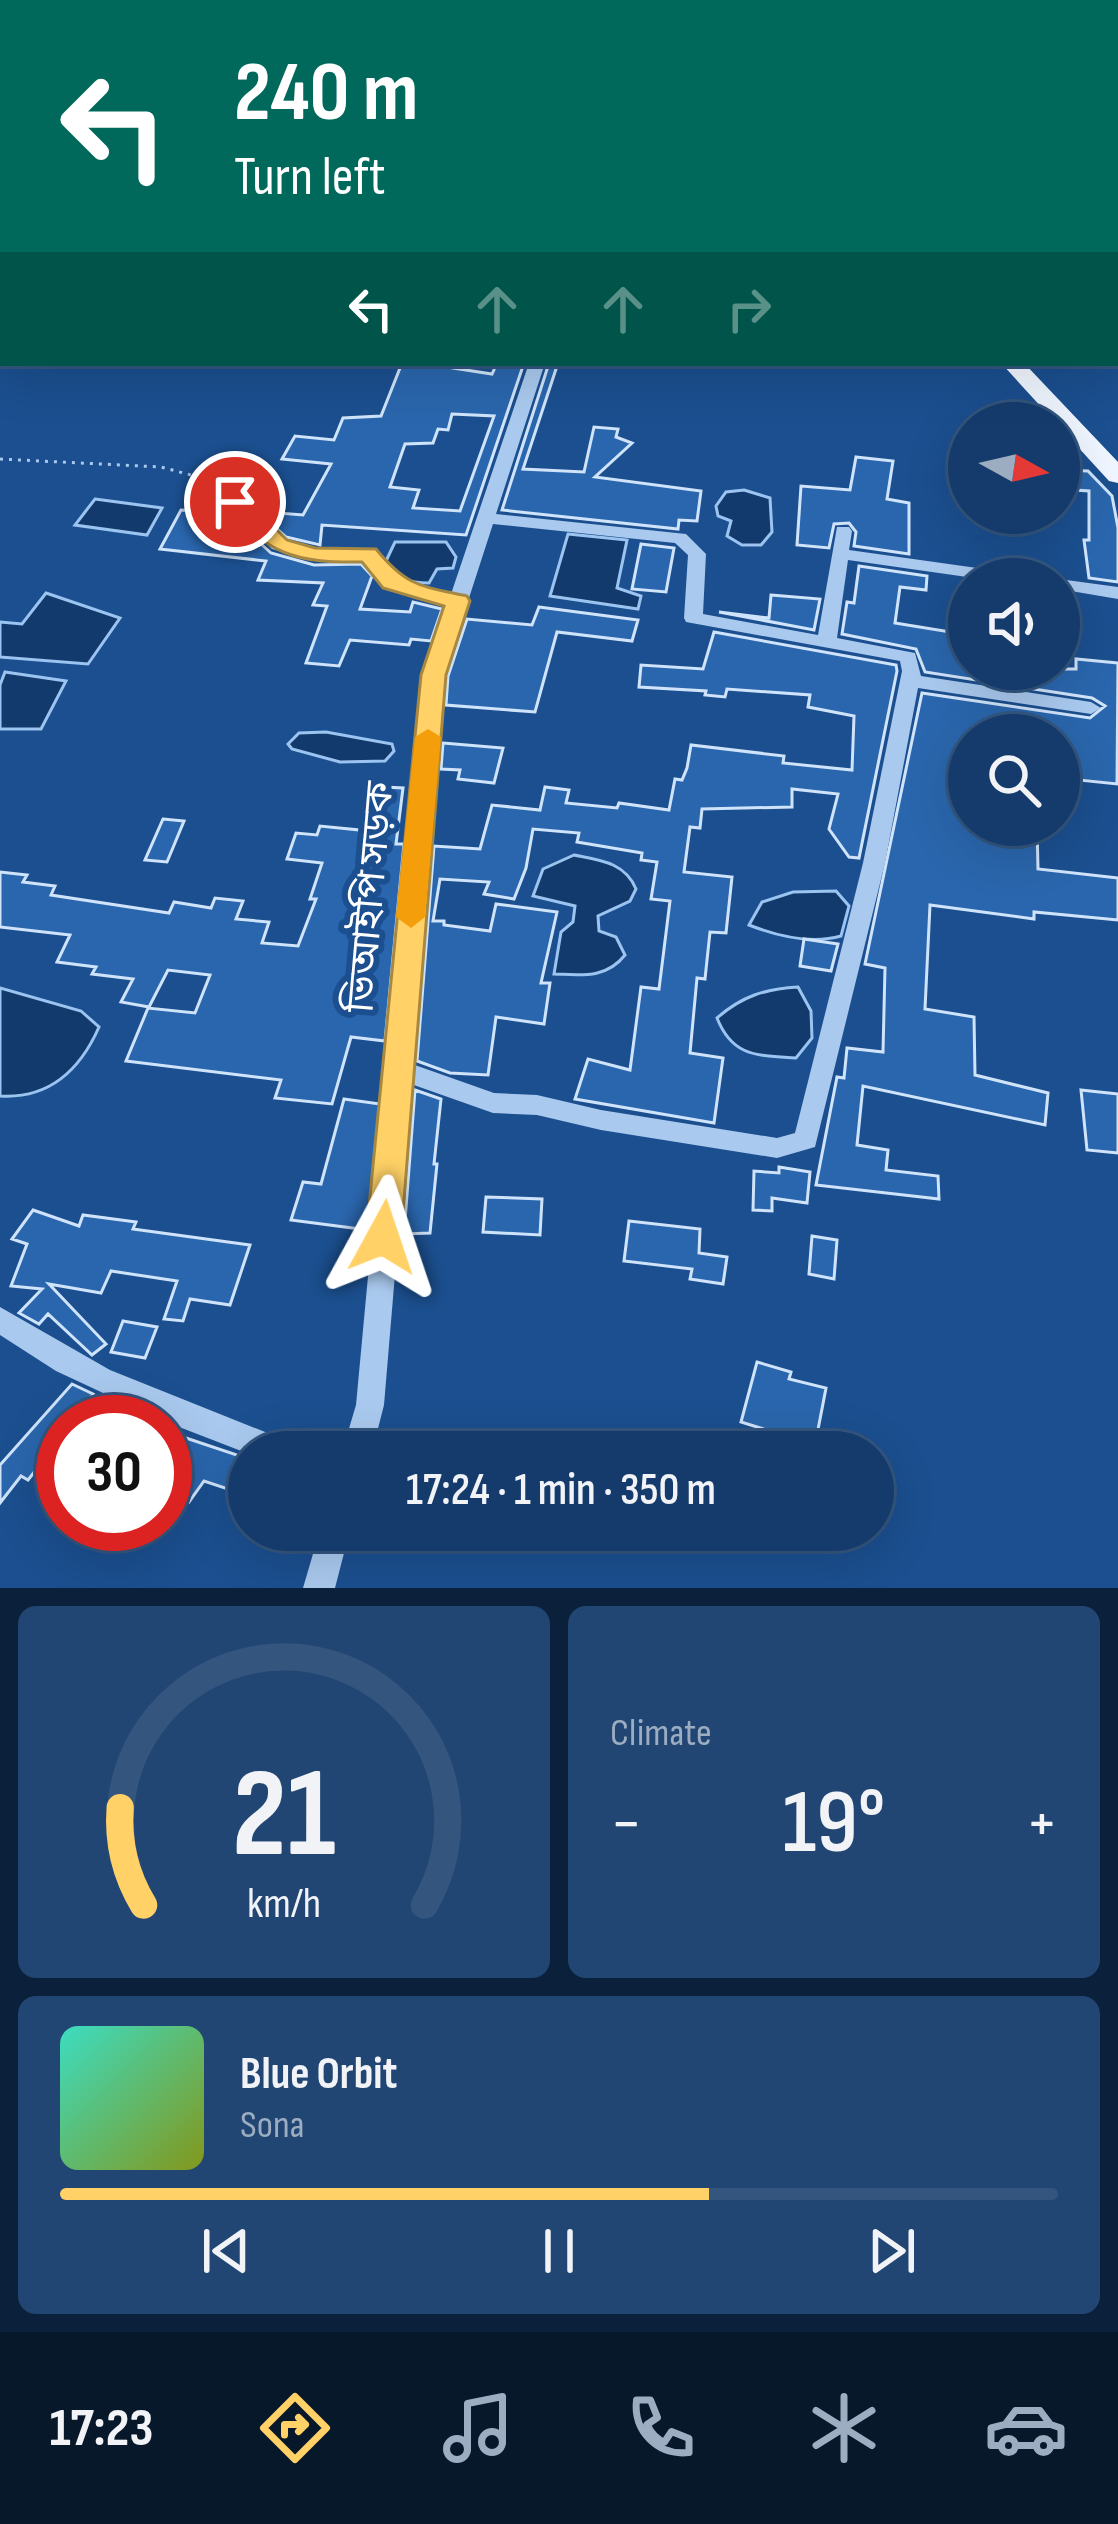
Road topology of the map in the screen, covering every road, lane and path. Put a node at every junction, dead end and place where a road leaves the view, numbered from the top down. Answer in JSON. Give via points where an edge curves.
{"nodes":[{"id":1,"x":536,"y":366,"type":"edge"},
{"id":2,"x":1015,"y":366,"type":"edge"},
{"id":3,"x":1036,"y":366,"type":"edge"},
{"id":4,"x":1118,"y":453,"type":"edge"},
{"id":5,"x":0,"y":459,"type":"edge"},
{"id":6,"x":1118,"y":476,"type":"edge"},
{"id":7,"x":208,"y":482,"type":"joint"},
{"id":8,"x":486,"y":518,"type":"junction"},
{"id":9,"x":843,"y":532,"type":"dead end"},
{"id":10,"x":840,"y":554,"type":"junction"},
{"id":11,"x":948,"y":569,"type":"edge"},
{"id":12,"x":1080,"y":587,"type":"edge"},
{"id":13,"x":1118,"y":592,"type":"edge"},
{"id":14,"x":458,"y":601,"type":"junction"},
{"id":15,"x":827,"y":640,"type":"junction"},
{"id":16,"x":910,"y":681,"type":"junction"},
{"id":17,"x":1091,"y":708,"type":"dead end"},
{"id":18,"x":397,"y":1069,"type":"junction"},
{"id":19,"x":0,"y":1319,"type":"edge"},
{"id":20,"x":363,"y":1431,"type":"edge"},
{"id":21,"x":228,"y":1432,"type":"edge"},
{"id":22,"x":330,"y":1551,"type":"edge"},
{"id":23,"x":320,"y":1588,"type":"edge"}],
"edges":[{"from":1,"to":8,"type":"street","name":"ভিআইপি সড়ক"},
{"from":2,"to":6,"type":"main road"},
{"from":3,"to":4,"type":"main road"},
{"from":5,"to":7,"type":"path","via":[[160,467]]},
{"from":7,"to":14,"type":"street","via":[[278,545],[314,555],[368,554],[391,583]]},
{"from":8,"to":14,"type":"street","name":"ভিআইপি সড়ক"},
{"from":8,"to":15,"type":"street","via":[[680,538],[697,554],[693,618]]},
{"from":9,"to":10,"type":"street"},
{"from":10,"to":11,"type":"street"},
{"from":10,"to":15,"type":"street"},
{"from":12,"to":13,"type":"street"},
{"from":14,"to":18,"type":"street","name":"ভিআইপি সড়ক","via":[[434,675]]},
{"from":15,"to":16,"type":"street","via":[[908,657]]},
{"from":16,"to":17,"type":"street"},
{"from":16,"to":18,"type":"street","via":[[806,1140],[777,1148],[493,1103]]},
{"from":18,"to":20,"type":"street","name":"ভিআইপি সড়ক"},
{"from":19,"to":21,"type":"street","via":[[112,1388]]},
{"from":22,"to":23,"type":"street"}]}
